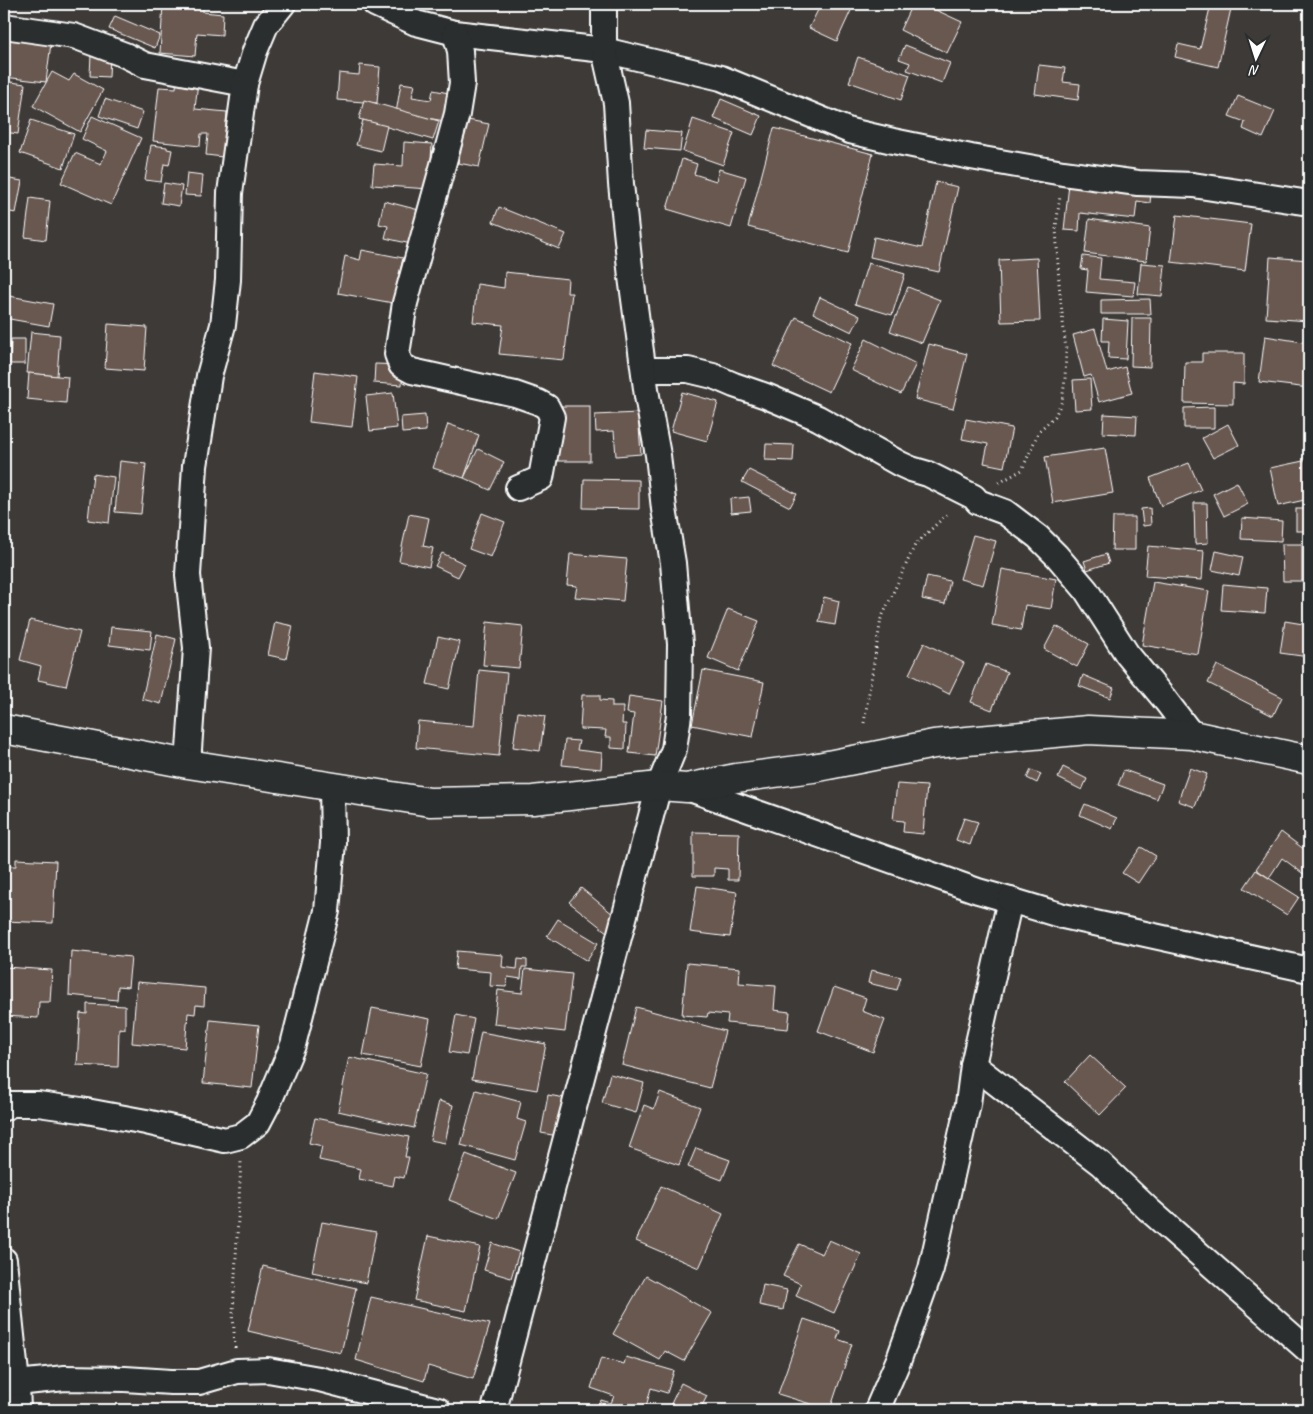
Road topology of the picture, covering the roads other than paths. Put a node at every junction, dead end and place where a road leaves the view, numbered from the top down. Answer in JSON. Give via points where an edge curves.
{"nodes":[{"id":1,"x":283,"y":4,"type":"edge"},
{"id":2,"x":375,"y":4,"type":"edge"},
{"id":3,"x":604,"y":4,"type":"edge"},
{"id":4,"x":4,"y":26,"type":"edge"},
{"id":5,"x":455,"y":33,"type":"junction"},
{"id":6,"x":604,"y":50,"type":"junction"},
{"id":7,"x":245,"y":84,"type":"junction"},
{"id":8,"x":1309,"y":203,"type":"edge"},
{"id":9,"x":644,"y":370,"type":"junction"},
{"id":10,"x":518,"y":488,"type":"dead end"},
{"id":11,"x":4,"y":729,"type":"edge"},
{"id":12,"x":1192,"y":736,"type":"junction"},
{"id":13,"x":1309,"y":760,"type":"edge"},
{"id":14,"x":188,"y":764,"type":"junction"},
{"id":15,"x":659,"y":786,"type":"junction"},
{"id":16,"x":332,"y":787,"type":"junction"},
{"id":17,"x":687,"y":788,"type":"junction"},
{"id":18,"x":1010,"y":900,"type":"junction"},
{"id":19,"x":1309,"y":970,"type":"edge"},
{"id":20,"x":972,"y":1065,"type":"junction"},
{"id":21,"x":4,"y":1108,"type":"edge"},
{"id":22,"x":4,"y":1260,"type":"edge"},
{"id":23,"x":1309,"y":1351,"type":"edge"},
{"id":24,"x":17,"y":1383,"type":"junction"},
{"id":25,"x":18,"y":1410,"type":"edge"},
{"id":26,"x":438,"y":1410,"type":"edge"},
{"id":27,"x":494,"y":1410,"type":"edge"},
{"id":28,"x":877,"y":1410,"type":"edge"}],
"edges":[{"from":1,"to":7,"type":"street","via":[[266,25]]},
{"from":2,"to":5,"type":"street","via":[[416,22]]},
{"from":3,"to":6,"type":"street"},
{"from":4,"to":7,"type":"street","via":[[74,36],[145,65]]},
{"from":5,"to":6,"type":"street"},
{"from":5,"to":10,"type":"street","via":[[462,82],[457,114],[406,303],[397,354],[401,365],[412,372],[515,394],[547,407],[552,417],[541,478]]},
{"from":6,"to":8,"type":"street","via":[[721,78],[850,131],[1063,173],[1138,183],[1193,185]]},
{"from":6,"to":9,"type":"street","via":[[616,103],[621,184]]},
{"from":7,"to":14,"type":"street","via":[[230,193],[228,280],[223,325],[209,376],[195,466],[188,575],[196,648]]},
{"from":9,"to":12,"type":"street","via":[[688,370],[714,376],[766,396],[818,418],[900,464],[928,474],[978,502],[1005,512],[1038,537],[1086,590],[1127,654]]},
{"from":9,"to":15,"type":"street","via":[[673,563],[680,644],[679,715],[674,750]]},
{"from":11,"to":14,"type":"main road"},
{"from":12,"to":13,"type":"main road"},
{"from":12,"to":17,"type":"main road","via":[[1088,730],[934,744]]},
{"from":14,"to":16,"type":"main road"},
{"from":15,"to":16,"type":"main road","via":[[533,800],[430,802]]},
{"from":15,"to":17,"type":"main road"},
{"from":15,"to":27,"type":"street"},
{"from":16,"to":21,"type":"street","via":[[333,843],[327,911],[293,1044],[258,1123],[242,1136],[225,1140],[81,1110],[38,1104],[12,1104]]},
{"from":17,"to":18,"type":"street"},
{"from":18,"to":19,"type":"street","via":[[1063,916]]},
{"from":18,"to":20,"type":"street"},
{"from":20,"to":23,"type":"street","via":[[1101,1164]]},
{"from":20,"to":28,"type":"street","via":[[968,1104],[932,1270]]},
{"from":22,"to":24,"type":"street"},
{"from":24,"to":25,"type":"street"},
{"from":24,"to":26,"type":"street","via":[[65,1378],[199,1382],[237,1371],[268,1370],[319,1379]]}]}
